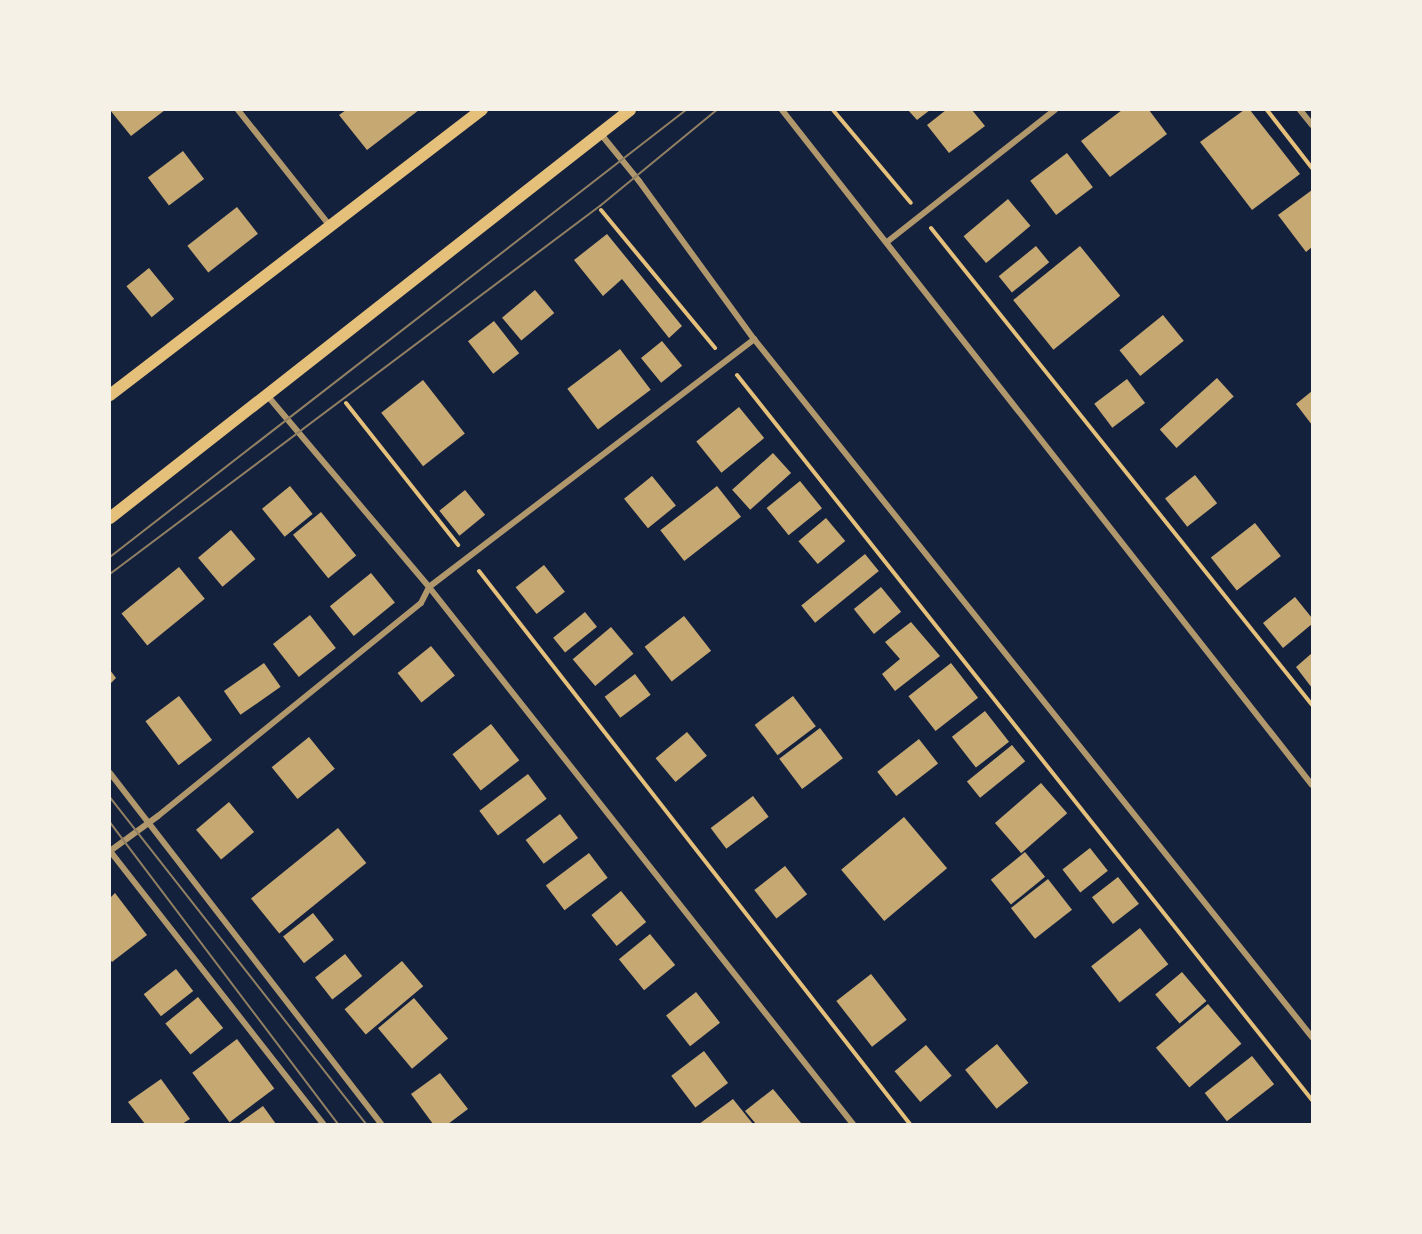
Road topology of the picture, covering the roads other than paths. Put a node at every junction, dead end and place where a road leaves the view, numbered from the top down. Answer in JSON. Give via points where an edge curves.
{"nodes":[{"id":1,"x":238,"y":110,"type":"edge"},
{"id":2,"x":482,"y":110,"type":"edge"},
{"id":3,"x":630,"y":110,"type":"edge"},
{"id":4,"x":782,"y":110,"type":"edge"},
{"id":5,"x":1056,"y":110,"type":"edge"},
{"id":6,"x":1300,"y":110,"type":"edge"},
{"id":7,"x":1312,"y":125,"type":"edge"},
{"id":8,"x":600,"y":133,"type":"junction"},
{"id":9,"x":330,"y":226,"type":"junction"},
{"id":10,"x":887,"y":242,"type":"junction"},
{"id":11,"x":754,"y":339,"type":"junction"},
{"id":12,"x":266,"y":394,"type":"junction"},
{"id":13,"x":110,"y":395,"type":"edge"},
{"id":14,"x":110,"y":518,"type":"edge"},
{"id":15,"x":429,"y":587,"type":"junction"},
{"id":16,"x":110,"y":773,"type":"edge"},
{"id":17,"x":1312,"y":785,"type":"edge"},
{"id":18,"x":147,"y":824,"type":"junction"},
{"id":19,"x":110,"y":851,"type":"edge"},
{"id":20,"x":1312,"y":1037,"type":"edge"},
{"id":21,"x":323,"y":1125,"type":"edge"},
{"id":22,"x":381,"y":1125,"type":"edge"},
{"id":23,"x":853,"y":1125,"type":"edge"}],
"edges":[{"from":1,"to":9,"type":"street"},
{"from":2,"to":9,"type":"main road"},
{"from":3,"to":8,"type":"main road"},
{"from":4,"to":10,"type":"street"},
{"from":5,"to":10,"type":"street"},
{"from":6,"to":7,"type":"street"},
{"from":8,"to":11,"type":"street"},
{"from":8,"to":12,"type":"main road"},
{"from":9,"to":13,"type":"main road"},
{"from":10,"to":17,"type":"street"},
{"from":11,"to":15,"type":"street"},
{"from":11,"to":20,"type":"street"},
{"from":12,"to":14,"type":"main road"},
{"from":12,"to":15,"type":"street"},
{"from":15,"to":18,"type":"street","via":[[421,603]]},
{"from":15,"to":23,"type":"street"},
{"from":16,"to":18,"type":"street"},
{"from":18,"to":19,"type":"street"},
{"from":18,"to":22,"type":"street"},
{"from":19,"to":21,"type":"street"}]}
